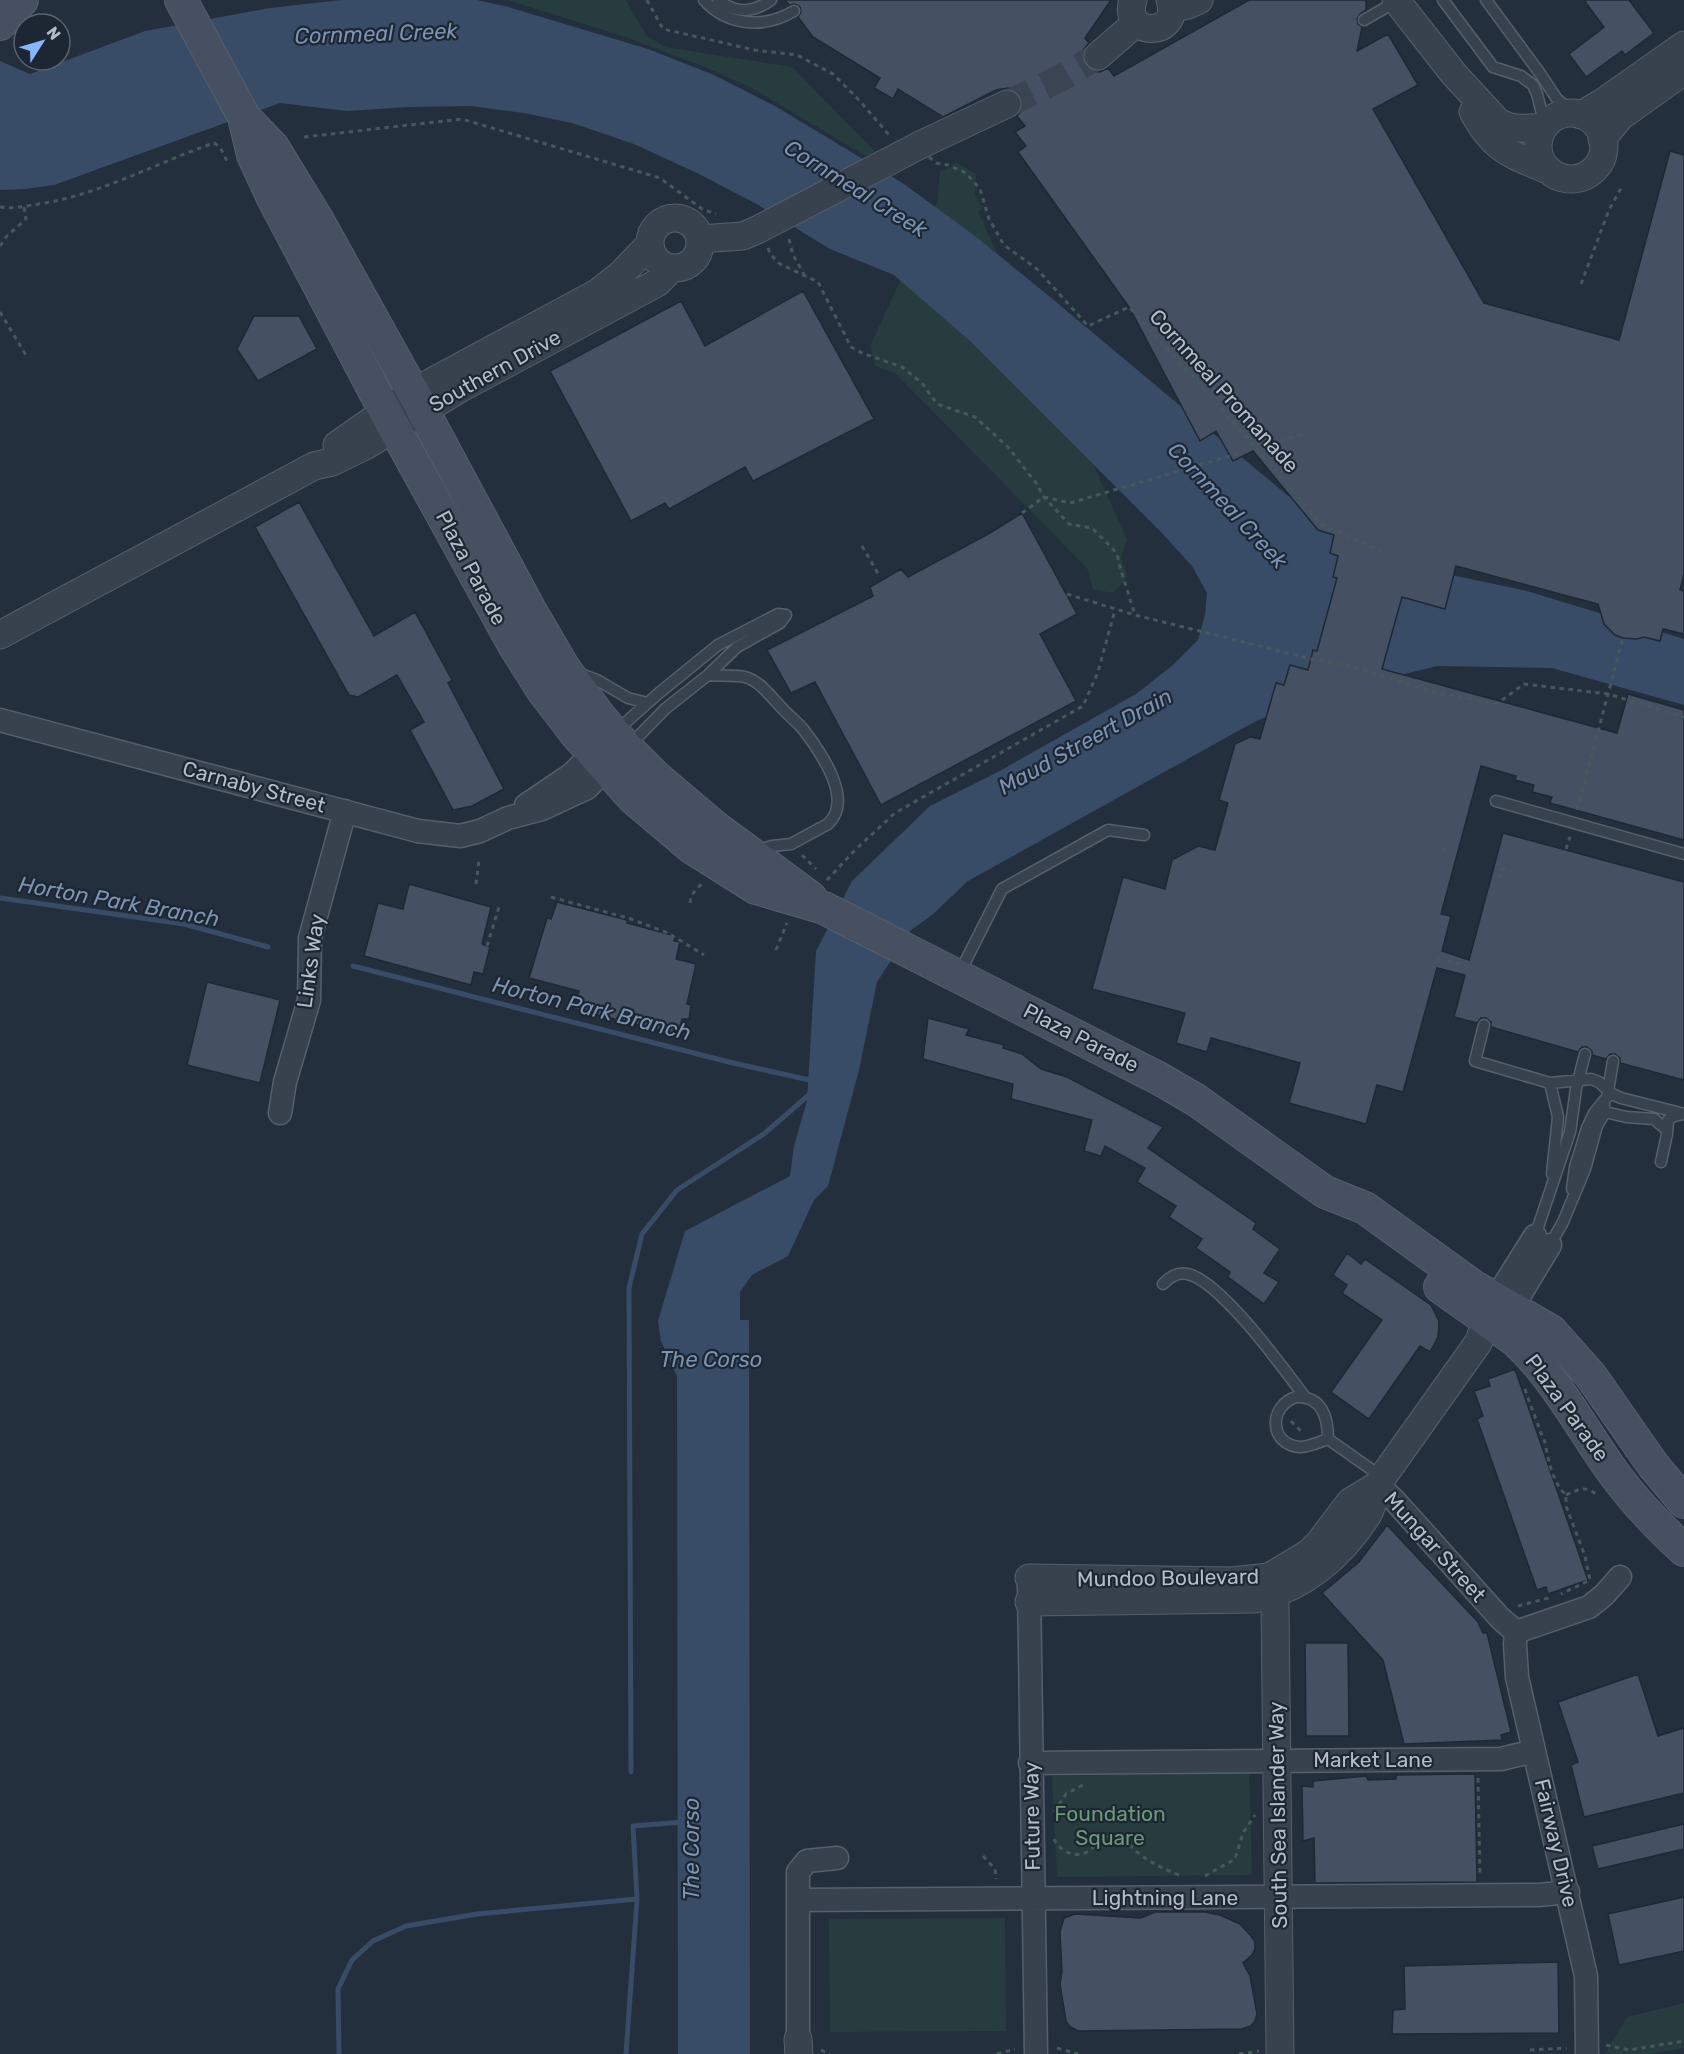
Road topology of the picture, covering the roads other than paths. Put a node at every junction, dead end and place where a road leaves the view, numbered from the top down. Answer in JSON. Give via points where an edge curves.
{"nodes":[{"id":1,"x":14,"y":0,"type":"edge"},
{"id":2,"x":22,"y":0,"type":"edge"},
{"id":3,"x":704,"y":0,"type":"edge"},
{"id":4,"x":718,"y":0,"type":"edge"},
{"id":5,"x":771,"y":0,"type":"edge"},
{"id":6,"x":1199,"y":0,"type":"edge"},
{"id":7,"x":1396,"y":0,"type":"edge"},
{"id":8,"x":1443,"y":0,"type":"edge"},
{"id":9,"x":1486,"y":0,"type":"edge"},
{"id":10,"x":184,"y":4,"type":"edge"},
{"id":11,"x":1171,"y":4,"type":"edge"},
{"id":12,"x":794,"y":11,"type":"dead end"},
{"id":13,"x":1134,"y":12,"type":"edge"},
{"id":14,"x":1364,"y":20,"type":"dead end"},
{"id":15,"x":0,"y":21,"type":"edge"},
{"id":16,"x":1684,"y":45,"type":"edge"},
{"id":17,"x":1098,"y":56,"type":"tunnel mouth"},
{"id":18,"x":1684,"y":70,"type":"edge"},
{"id":19,"x":1453,"y":73,"type":"junction"},
{"id":20,"x":1007,"y":104,"type":"tunnel mouth"},
{"id":21,"x":1577,"y":114,"type":"junction"},
{"id":22,"x":244,"y":117,"type":"junction"},
{"id":23,"x":1544,"y":127,"type":"junction"},
{"id":24,"x":1602,"y":139,"type":"junction"},
{"id":25,"x":1550,"y":171,"type":"junction"},
{"id":26,"x":700,"y":240,"type":"junction"},
{"id":27,"x":651,"y":244,"type":"junction"},
{"id":28,"x":672,"y":268,"type":"junction"},
{"id":29,"x":418,"y":402,"type":"junction"},
{"id":30,"x":390,"y":420,"type":"junction"},
{"id":31,"x":0,"y":635,"type":"edge"},
{"id":32,"x":564,"y":668,"type":"junction"},
{"id":33,"x":708,"y":675,"type":"junction"},
{"id":34,"x":647,"y":703,"type":"junction"},
{"id":35,"x":0,"y":720,"type":"edge"},
{"id":36,"x":609,"y":750,"type":"junction"},
{"id":37,"x":1496,"y":801,"type":"dead end"},
{"id":38,"x":345,"y":811,"type":"junction"},
{"id":39,"x":1144,"y":836,"type":"dead end"},
{"id":40,"x":750,"y":852,"type":"junction"},
{"id":41,"x":1684,"y":854,"type":"edge"},
{"id":42,"x":824,"y":908,"type":"junction"},
{"id":43,"x":958,"y":977,"type":"junction"},
{"id":44,"x":1484,"y":1025,"type":"dead end"},
{"id":45,"x":1585,"y":1054,"type":"dead end"},
{"id":46,"x":1613,"y":1061,"type":"dead end"},
{"id":47,"x":1578,"y":1080,"type":"junction"},
{"id":48,"x":1550,"y":1083,"type":"junction"},
{"id":49,"x":1609,"y":1091,"type":"junction"},
{"id":50,"x":1604,"y":1107,"type":"junction"},
{"id":51,"x":280,"y":1113,"type":"dead end"},
{"id":52,"x":1684,"y":1114,"type":"edge"},
{"id":53,"x":1667,"y":1130,"type":"junction"},
{"id":54,"x":1661,"y":1162,"type":"dead end"},
{"id":55,"x":1548,"y":1200,"type":"junction"},
{"id":56,"x":1543,"y":1241,"type":"junction"},
{"id":57,"x":1163,"y":1284,"type":"dead end"},
{"id":58,"x":1494,"y":1319,"type":"junction"},
{"id":59,"x":1305,"y":1396,"type":"junction"},
{"id":60,"x":1328,"y":1439,"type":"junction"},
{"id":61,"x":1380,"y":1481,"type":"junction"},
{"id":62,"x":1680,"y":1495,"type":"edge"},
{"id":63,"x":1684,"y":1550,"type":"edge"},
{"id":64,"x":1620,"y":1577,"type":"dead end"},
{"id":65,"x":1271,"y":1585,"type":"junction"},
{"id":66,"x":1029,"y":1590,"type":"joint"},
{"id":67,"x":1516,"y":1632,"type":"junction"},
{"id":68,"x":1534,"y":1751,"type":"junction"},
{"id":69,"x":1277,"y":1760,"type":"junction"},
{"id":70,"x":1030,"y":1763,"type":"junction"},
{"id":71,"x":837,"y":1858,"type":"dead end"},
{"id":72,"x":1568,"y":1892,"type":"junction"},
{"id":73,"x":1279,"y":1897,"type":"junction"},
{"id":74,"x":1033,"y":1899,"type":"junction"},
{"id":75,"x":798,"y":1900,"type":"junction"},
{"id":76,"x":798,"y":2046,"type":"edge"},
{"id":77,"x":1036,"y":2050,"type":"edge"},
{"id":78,"x":1271,"y":2052,"type":"edge"},
{"id":79,"x":1587,"y":2054,"type":"edge"}],
"edges":[{"from":1,"to":15,"type":"main road"},
{"from":2,"to":15,"type":"main road"},
{"from":3,"to":12,"type":"lane","via":[[714,11],[733,21],[755,23],[785,17]]},
{"from":4,"to":5,"type":"lane","via":[[738,11],[760,7]]},
{"from":6,"to":11,"type":"street","via":[[1188,5]]},
{"from":7,"to":14,"type":"lane"},
{"from":7,"to":19,"type":"street"},
{"from":8,"to":23,"type":"lane","via":[[1493,67],[1519,75],[1533,85]]},
{"from":9,"to":21,"type":"lane","via":[[1557,99]]},
{"from":10,"to":22,"type":"main road","name":"Plaza Parade"},
{"from":11,"to":13,"type":"street","via":[[1170,16],[1161,27],[1148,29]]},
{"from":13,"to":17,"type":"street"},
{"from":16,"to":21,"type":"street","via":[[1603,102]]},
{"from":18,"to":24,"type":"street","via":[[1624,113]]},
{"from":19,"to":23,"type":"street","via":[[1501,124]]},
{"from":19,"to":25,"type":"street","via":[[1494,141],[1521,160]]},
{"from":20,"to":26,"type":"street","via":[[893,159],[777,228]]},
{"from":21,"to":23,"type":"street","via":[[1558,116]]},
{"from":21,"to":24,"type":"street","via":[[1593,122]]},
{"from":22,"to":29,"type":"main road","name":"Plaza Parade","via":[[273,147],[302,192]]},
{"from":22,"to":30,"type":"main road","name":"Plaza Parade","via":[[253,155],[273,198]]},
{"from":23,"to":25,"type":"street","via":[[1538,150]]},
{"from":24,"to":25,"type":"street","via":[[1600,160],[1587,174],[1568,178]]},
{"from":26,"to":27,"type":"street","via":[[692,225],[677,218],[655,228]]},
{"from":26,"to":28,"type":"street","via":[[693,261]]},
{"from":27,"to":28,"type":"street","via":[[655,257]]},
{"from":27,"to":29,"type":"street","name":"Southern Drive","via":[[597,293]]},
{"from":28,"to":29,"type":"street","name":"Southern Drive","via":[[657,283],[461,388]]},
{"from":29,"to":30,"type":"street","name":"Southern Drive"},
{"from":29,"to":32,"type":"main road","name":"Plaza Parade"},
{"from":30,"to":31,"type":"street","name":"Southern Drive","via":[[365,446],[314,466]]},
{"from":30,"to":36,"type":"main road","name":"Plaza Parade","via":[[543,691]]},
{"from":32,"to":34,"type":"lane"},
{"from":32,"to":36,"type":"main road","name":"Plaza Parade"},
{"from":33,"to":34,"type":"lane","via":[[737,647],[780,623],[786,615],[778,614],[718,645]]},
{"from":33,"to":36,"type":"lane"},
{"from":33,"to":40,"type":"lane","via":[[745,677],[766,690],[802,728],[835,783],[837,807],[828,824],[791,843]]},
{"from":34,"to":36,"type":"lane"},
{"from":35,"to":38,"type":"street","name":"Carnaby Street"},
{"from":36,"to":38,"type":"street","name":"Carnaby Street","via":[[587,788],[542,809],[460,836],[418,831]]},
{"from":36,"to":40,"type":"main road","name":"Plaza Parade"},
{"from":36,"to":42,"type":"main road","name":"Plaza Parade","via":[[633,798],[691,847],[756,888]]},
{"from":37,"to":41,"type":"lane"},
{"from":38,"to":51,"type":"street","name":"Links Way","via":[[310,938],[309,1000]]},
{"from":39,"to":43,"type":"lane","via":[[1108,831],[1002,889]]},
{"from":40,"to":42,"type":"main road","name":"Plaza Parade"},
{"from":42,"to":43,"type":"main road","name":"Plaza Parade"},
{"from":43,"to":58,"type":"main road","name":"Plaza Parade","via":[[1196,1100],[1325,1192],[1365,1208],[1473,1286]]},
{"from":44,"to":48,"type":"lane","via":[[1475,1061]]},
{"from":45,"to":47,"type":"lane"},
{"from":46,"to":49,"type":"lane"},
{"from":47,"to":48,"type":"lane"},
{"from":47,"to":49,"type":"lane","via":[[1595,1081]]},
{"from":47,"to":55,"type":"lane","via":[[1570,1132]]},
{"from":48,"to":55,"type":"lane","via":[[1558,1121]]},
{"from":49,"to":50,"type":"lane"},
{"from":49,"to":52,"type":"lane","via":[[1621,1098]]},
{"from":50,"to":53,"type":"lane","via":[[1630,1117],[1654,1119]]},
{"from":50,"to":56,"type":"lane","via":[[1563,1222]]},
{"from":52,"to":53,"type":"lane","via":[[1670,1118]]},
{"from":53,"to":54,"type":"lane"},
{"from":55,"to":56,"type":"lane"},
{"from":56,"to":58,"type":"street","name":"Mungar Street"},
{"from":57,"to":59,"type":"lane","via":[[1172,1276],[1185,1274],[1209,1286],[1251,1329]]},
{"from":58,"to":61,"type":"street","name":"Mungar Street"},
{"from":58,"to":62,"type":"main road","name":"Plaza Parade","via":[[1545,1326],[1563,1341],[1649,1460]]},
{"from":58,"to":63,"type":"main road","name":"Plaza Parade","via":[[1557,1388],[1637,1502]]},
{"from":59,"to":60,"type":"lane","via":[[1324,1412]]},
{"from":59,"to":60,"type":"lane","via":[[1282,1404],[1275,1419],[1276,1428],[1293,1445],[1301,1447]]},
{"from":60,"to":61,"type":"lane"},
{"from":61,"to":65,"type":"street","name":"Mundoo Boulevard","via":[[1350,1502],[1319,1543]]},
{"from":61,"to":67,"type":"street","name":"Mungar Street"},
{"from":64,"to":67,"type":"street","via":[[1589,1607]]},
{"from":65,"to":66,"type":"street","name":"Mundoo Boulevard","via":[[1232,1581]]},
{"from":65,"to":69,"type":"street","name":"South Sea Islander Way"},
{"from":66,"to":70,"type":"street","name":"Future Way"},
{"from":67,"to":68,"type":"street","name":"Fairway Drive","via":[[1517,1677]]},
{"from":68,"to":69,"type":"street","name":"Market Lane","via":[[1501,1759]]},
{"from":68,"to":72,"type":"street","name":"Fairway Drive"},
{"from":69,"to":70,"type":"street","name":"Market Lane"},
{"from":69,"to":73,"type":"street","name":"South Sea Islander Way"},
{"from":70,"to":74,"type":"street","name":"Future Way"},
{"from":71,"to":75,"type":"street","via":[[807,1861],[798,1872]]},
{"from":72,"to":73,"type":"street","name":"Lightning Lane"},
{"from":72,"to":79,"type":"street","name":"Fairway Drive","via":[[1587,1976]]},
{"from":73,"to":74,"type":"street","name":"Lightning Lane"},
{"from":73,"to":78,"type":"street","name":"South Sea Islander Way"},
{"from":74,"to":75,"type":"street","name":"Lightning Lane"},
{"from":74,"to":77,"type":"street","name":"Future Way"},
{"from":75,"to":76,"type":"street"}]}
